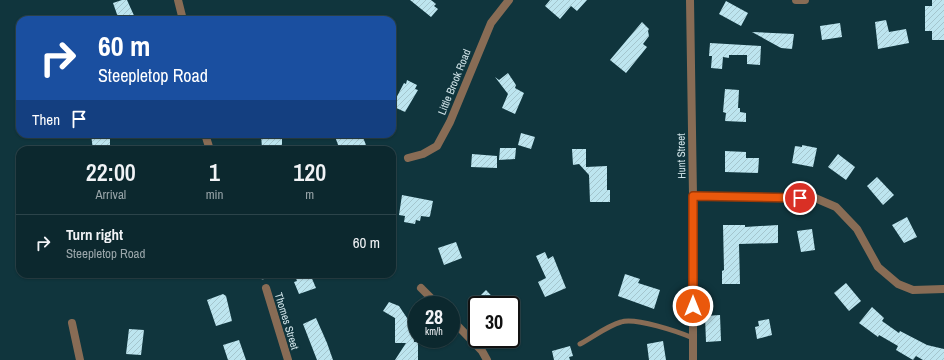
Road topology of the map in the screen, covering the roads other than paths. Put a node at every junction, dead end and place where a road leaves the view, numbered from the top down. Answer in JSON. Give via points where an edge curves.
{"nodes":[{"id":1,"x":178,"y":0,"type":"edge"},
{"id":2,"x":509,"y":0,"type":"edge"},
{"id":3,"x":690,"y":0,"type":"edge"},
{"id":4,"x":796,"y":0,"type":"edge"},
{"id":5,"x":805,"y":0,"type":"edge"},
{"id":6,"x":182,"y":16,"type":"edge"},
{"id":7,"x":408,"y":158,"type":"dead end"},
{"id":8,"x":693,"y":196,"type":"junction"},
{"id":9,"x":266,"y":288,"type":"dead end"},
{"id":10,"x":421,"y":288,"type":"dead end"},
{"id":11,"x":944,"y":289,"type":"edge"},
{"id":12,"x":429,"y":296,"type":"edge"},
{"id":13,"x":72,"y":323,"type":"dead end"},
{"id":14,"x":460,"y":328,"type":"edge"},
{"id":15,"x":693,"y":338,"type":"junction"},
{"id":16,"x":580,"y":344,"type":"dead end"},
{"id":17,"x":80,"y":360,"type":"edge"},
{"id":18,"x":288,"y":360,"type":"edge"},
{"id":19,"x":487,"y":360,"type":"edge"},
{"id":20,"x":693,"y":360,"type":"edge"}],
"edges":[{"from":1,"to":6,"type":"street"},
{"from":2,"to":7,"type":"street","name":"Little Brook Road","via":[[491,23],[450,122],[437,146],[423,154]]},
{"from":3,"to":8,"type":"street","name":"Hunt Street"},
{"from":4,"to":5,"type":"street"},
{"from":8,"to":11,"type":"street","via":[[815,198],[836,207],[857,229],[878,267],[898,284],[913,290]]},
{"from":8,"to":15,"type":"street","name":"Hunt Street"},
{"from":9,"to":18,"type":"street","name":"Thomes Street"},
{"from":10,"to":12,"type":"street"},
{"from":13,"to":17,"type":"street"},
{"from":14,"to":19,"type":"street","via":[[482,351]]},
{"from":15,"to":16,"type":"lane","via":[[675,330],[627,320]]},
{"from":15,"to":20,"type":"street","name":"Hunt Street"}]}
